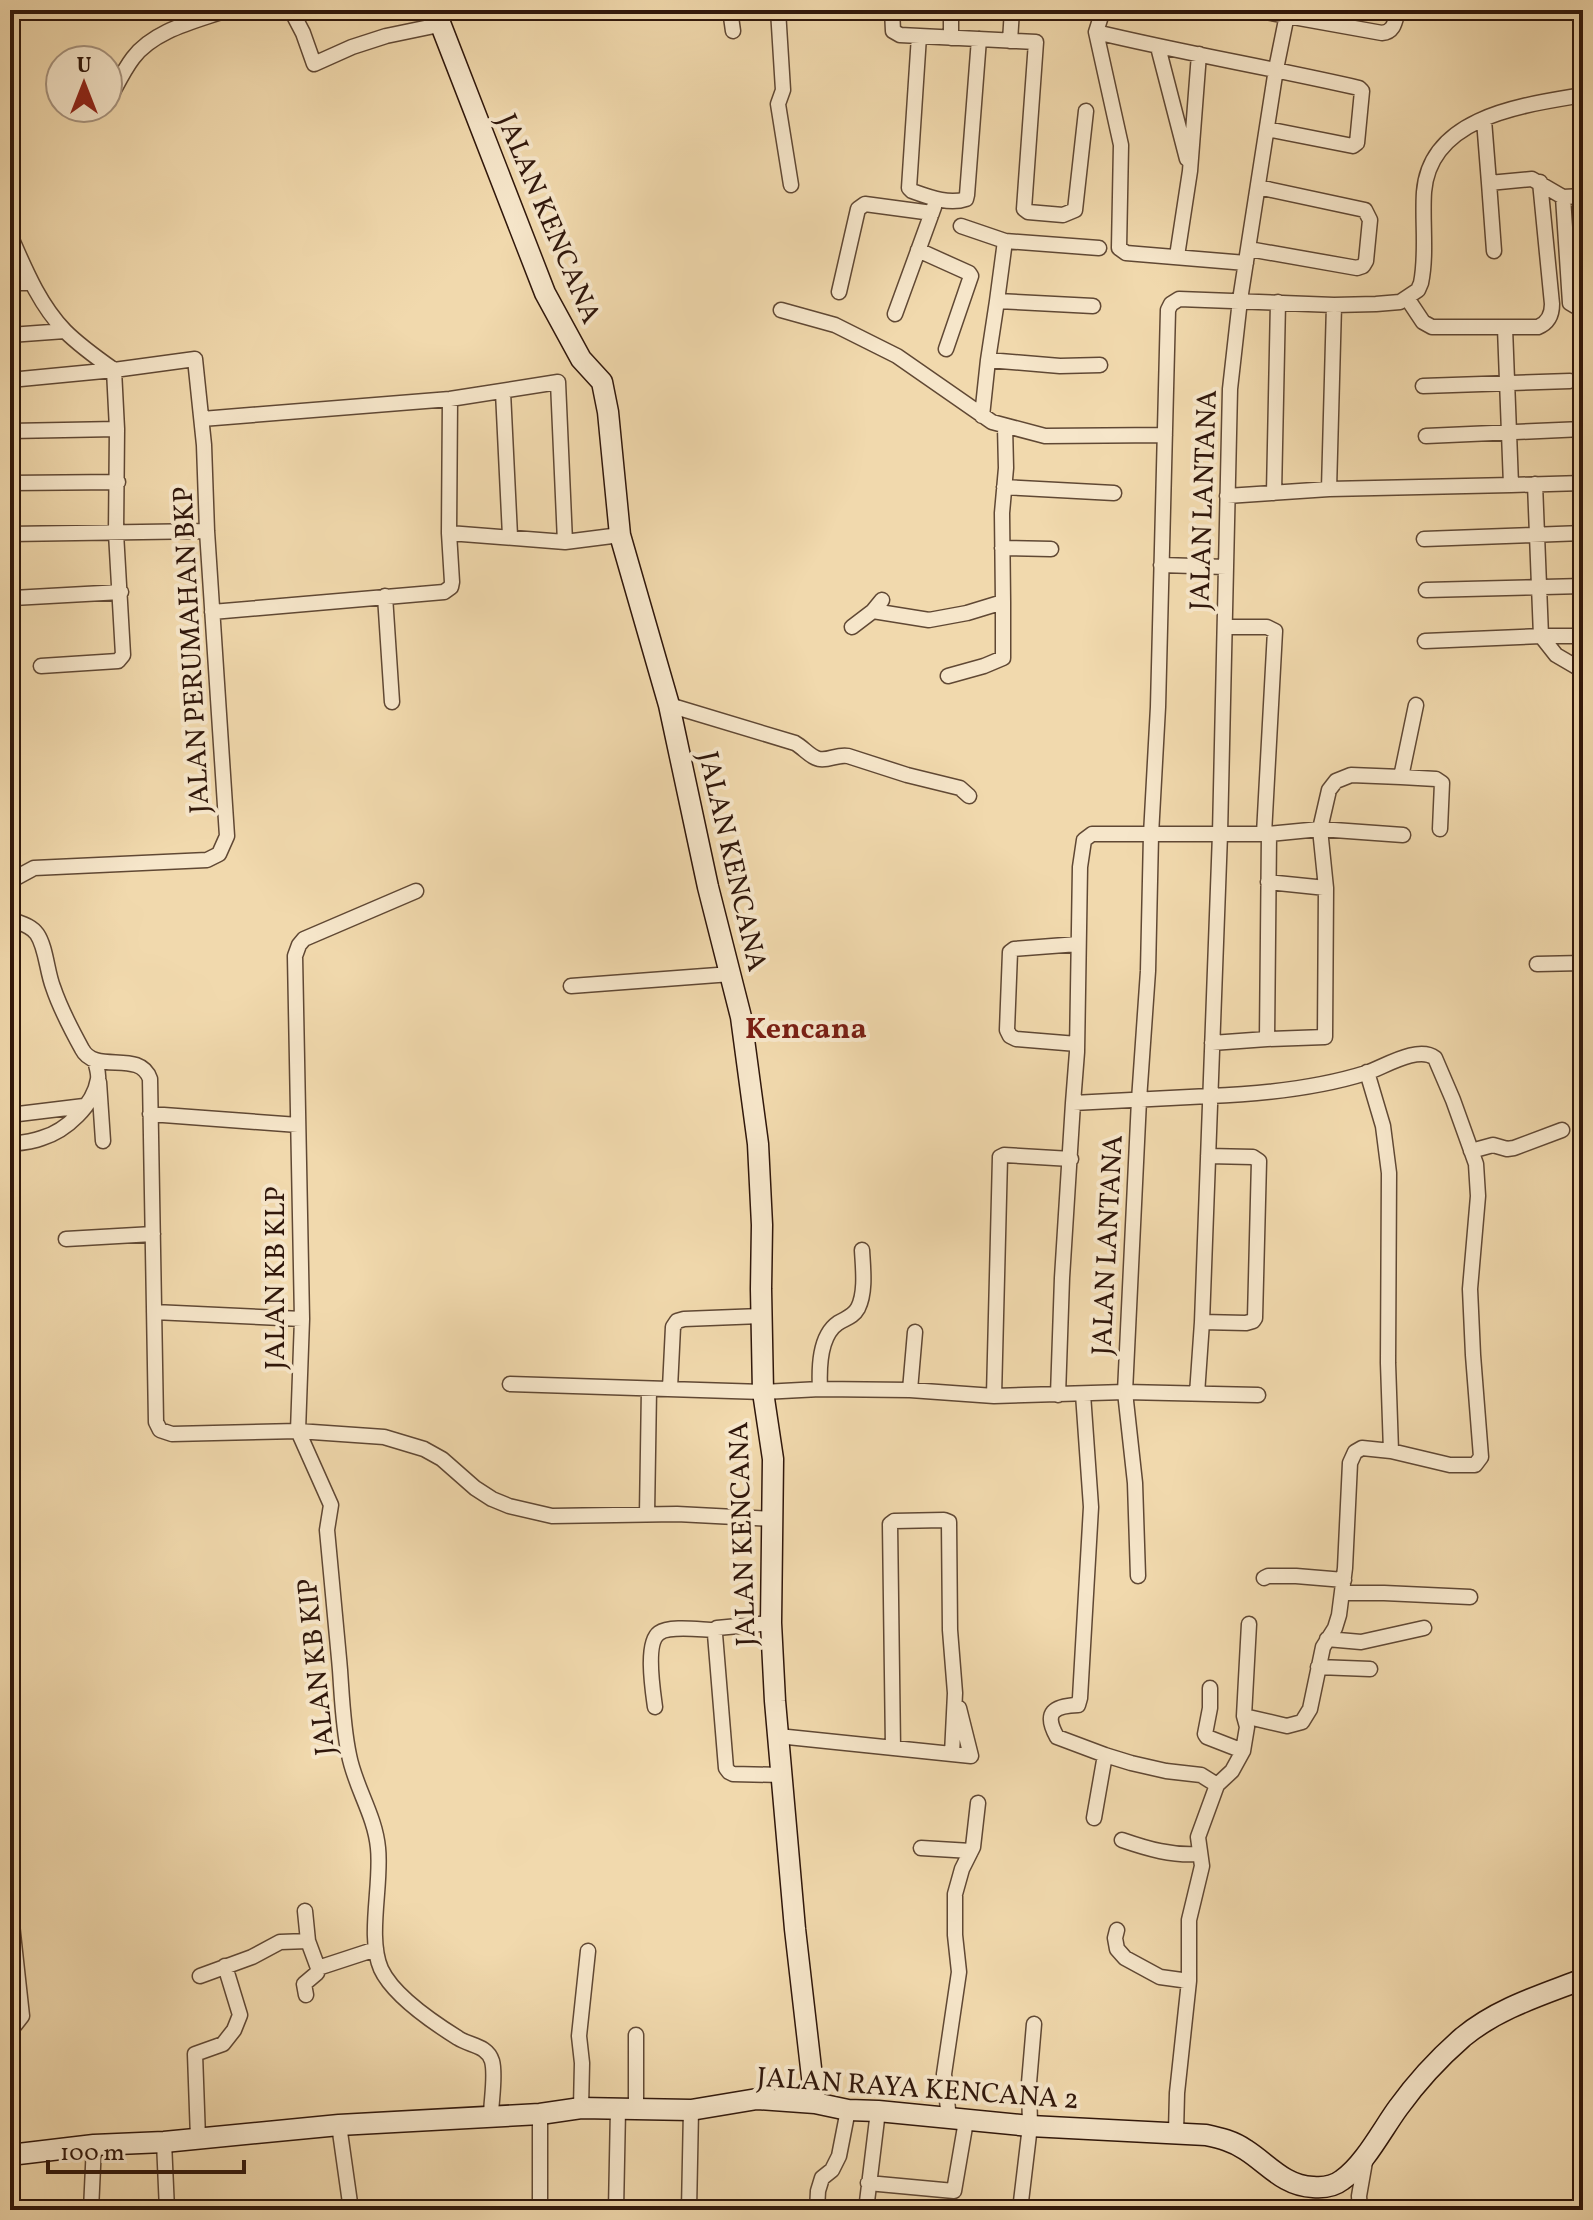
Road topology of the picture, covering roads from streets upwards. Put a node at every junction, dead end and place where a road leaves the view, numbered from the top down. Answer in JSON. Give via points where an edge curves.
{"nodes":[{"id":1,"x":227,"y":10,"type":"edge"},
{"id":2,"x":291,"y":10,"type":"edge"},
{"id":3,"x":730,"y":10,"type":"edge"},
{"id":4,"x":778,"y":10,"type":"edge"},
{"id":5,"x":892,"y":10,"type":"edge"},
{"id":6,"x":951,"y":10,"type":"edge"},
{"id":7,"x":1012,"y":10,"type":"edge"},
{"id":8,"x":1103,"y":10,"type":"edge"},
{"id":9,"x":1254,"y":10,"type":"edge"},
{"id":10,"x":1398,"y":10,"type":"edge"},
{"id":11,"x":1288,"y":13,"type":"edge"},
{"id":12,"x":437,"y":18,"type":"edge"},
{"id":13,"x":733,"y":31,"type":"dead end"},
{"id":14,"x":1096,"y":32,"type":"junction"},
{"id":15,"x":919,"y":36,"type":"junction"},
{"id":16,"x":951,"y":38,"type":"junction"},
{"id":17,"x":979,"y":39,"type":"junction"},
{"id":18,"x":1010,"y":41,"type":"junction"},
{"id":19,"x":1158,"y":47,"type":"junction"},
{"id":20,"x":1199,"y":54,"type":"junction"},
{"id":21,"x":1276,"y":69,"type":"junction"},
{"id":22,"x":124,"y":73,"type":"edge"},
{"id":23,"x":1583,"y":95,"type":"edge"},
{"id":24,"x":1086,"y":111,"type":"dead end"},
{"id":25,"x":1484,"y":120,"type":"junction"},
{"id":26,"x":1267,"y":129,"type":"junction"},
{"id":27,"x":1190,"y":171,"type":"junction"},
{"id":28,"x":1540,"y":182,"type":"junction"},
{"id":29,"x":1489,"y":183,"type":"junction"},
{"id":30,"x":791,"y":185,"type":"dead end"},
{"id":31,"x":1258,"y":187,"type":"junction"},
{"id":32,"x":1583,"y":196,"type":"edge"},
{"id":33,"x":1563,"y":197,"type":"junction"},
{"id":34,"x":934,"y":206,"type":"junction"},
{"id":35,"x":961,"y":226,"type":"dead end"},
{"id":36,"x":10,"y":235,"type":"edge"},
{"id":37,"x":1005,"y":241,"type":"junction"},
{"id":38,"x":1099,"y":248,"type":"dead end"},
{"id":39,"x":918,"y":250,"type":"junction"},
{"id":40,"x":1494,"y":251,"type":"dead end"},
{"id":41,"x":1177,"y":256,"type":"junction"},
{"id":42,"x":1247,"y":256,"type":"junction"},
{"id":43,"x":10,"y":283,"type":"edge"},
{"id":44,"x":30,"y":283,"type":"junction"},
{"id":45,"x":839,"y":292,"type":"dead end"},
{"id":46,"x":1407,"y":298,"type":"junction"},
{"id":47,"x":1240,"y":300,"type":"junction"},
{"id":48,"x":997,"y":301,"type":"junction"},
{"id":49,"x":1278,"y":302,"type":"junction"},
{"id":50,"x":1583,"y":303,"type":"edge"},
{"id":51,"x":1334,"y":305,"type":"junction"},
{"id":52,"x":1093,"y":306,"type":"dead end"},
{"id":53,"x":781,"y":310,"type":"dead end"},
{"id":54,"x":895,"y":314,"type":"dead end"},
{"id":55,"x":1505,"y":328,"type":"junction"},
{"id":56,"x":65,"y":331,"type":"junction"},
{"id":57,"x":10,"y":335,"type":"edge"},
{"id":58,"x":946,"y":349,"type":"dead end"},
{"id":59,"x":988,"y":360,"type":"junction"},
{"id":60,"x":1100,"y":365,"type":"dead end"},
{"id":61,"x":114,"y":370,"type":"junction"},
{"id":62,"x":10,"y":380,"type":"edge"},
{"id":63,"x":1570,"y":381,"type":"dead end"},
{"id":64,"x":1506,"y":382,"type":"junction"},
{"id":65,"x":1423,"y":386,"type":"dead end"},
{"id":66,"x":503,"y":392,"type":"junction"},
{"id":67,"x":450,"y":399,"type":"junction"},
{"id":68,"x":982,"y":416,"type":"junction"},
{"id":69,"x":202,"y":419,"type":"junction"},
{"id":70,"x":1005,"y":426,"type":"junction"},
{"id":71,"x":117,"y":429,"type":"junction"},
{"id":72,"x":1583,"y":429,"type":"edge"},
{"id":73,"x":10,"y":431,"type":"edge"},
{"id":74,"x":1509,"y":433,"type":"junction"},
{"id":75,"x":1165,"y":435,"type":"junction"},
{"id":76,"x":1426,"y":436,"type":"dead end"},
{"id":77,"x":118,"y":482,"type":"junction"},
{"id":78,"x":10,"y":483,"type":"edge"},
{"id":79,"x":1583,"y":483,"type":"edge"},
{"id":80,"x":1535,"y":484,"type":"junction"},
{"id":81,"x":1511,"y":485,"type":"junction"},
{"id":82,"x":1004,"y":487,"type":"junction"},
{"id":83,"x":1329,"y":489,"type":"junction"},
{"id":84,"x":1114,"y":493,"type":"dead end"},
{"id":85,"x":1274,"y":493,"type":"junction"},
{"id":86,"x":1227,"y":496,"type":"junction"},
{"id":87,"x":207,"y":531,"type":"junction"},
{"id":88,"x":116,"y":533,"type":"junction"},
{"id":89,"x":449,"y":533,"type":"junction"},
{"id":90,"x":1583,"y":533,"type":"edge"},
{"id":91,"x":10,"y":534,"type":"edge"},
{"id":92,"x":620,"y":535,"type":"junction"},
{"id":93,"x":1537,"y":535,"type":"junction"},
{"id":94,"x":510,"y":536,"type":"junction"},
{"id":95,"x":1424,"y":539,"type":"dead end"},
{"id":96,"x":565,"y":542,"type":"junction"},
{"id":97,"x":1002,"y":548,"type":"junction"},
{"id":98,"x":1051,"y":549,"type":"dead end"},
{"id":99,"x":1161,"y":565,"type":"junction"},
{"id":100,"x":1226,"y":567,"type":"junction"},
{"id":101,"x":1583,"y":586,"type":"edge"},
{"id":102,"x":1539,"y":587,"type":"junction"},
{"id":103,"x":1426,"y":590,"type":"dead end"},
{"id":104,"x":121,"y":592,"type":"junction"},
{"id":105,"x":385,"y":596,"type":"junction"},
{"id":106,"x":13,"y":598,"type":"dead end"},
{"id":107,"x":1003,"y":602,"type":"junction"},
{"id":108,"x":212,"y":612,"type":"junction"},
{"id":109,"x":852,"y":627,"type":"dead end"},
{"id":110,"x":1225,"y":627,"type":"junction"},
{"id":111,"x":1541,"y":636,"type":"junction"},
{"id":112,"x":1583,"y":636,"type":"edge"},
{"id":113,"x":1425,"y":641,"type":"dead end"},
{"id":114,"x":41,"y":666,"type":"dead end"},
{"id":115,"x":1580,"y":669,"type":"dead end"},
{"id":116,"x":948,"y":676,"type":"dead end"},
{"id":117,"x":392,"y":702,"type":"dead end"},
{"id":118,"x":669,"y":705,"type":"junction"},
{"id":119,"x":1416,"y":705,"type":"dead end"},
{"id":120,"x":1401,"y":777,"type":"junction"},
{"id":121,"x":969,"y":796,"type":"dead end"},
{"id":122,"x":1320,"y":829,"type":"junction"},
{"id":123,"x":1440,"y":829,"type":"dead end"},
{"id":124,"x":1220,"y":834,"type":"junction"},
{"id":125,"x":1266,"y":834,"type":"junction"},
{"id":126,"x":1151,"y":835,"type":"junction"},
{"id":127,"x":1403,"y":835,"type":"dead end"},
{"id":128,"x":10,"y":881,"type":"edge"},
{"id":129,"x":1268,"y":882,"type":"junction"},
{"id":130,"x":1326,"y":888,"type":"junction"},
{"id":131,"x":416,"y":891,"type":"dead end"},
{"id":132,"x":10,"y":919,"type":"edge"},
{"id":133,"x":1078,"y":944,"type":"junction"},
{"id":134,"x":1583,"y":963,"type":"edge"},
{"id":135,"x":1537,"y":964,"type":"dead end"},
{"id":136,"x":731,"y":974,"type":"junction"},
{"id":137,"x":571,"y":986,"type":"dead end"},
{"id":138,"x":1267,"y":1039,"type":"junction"},
{"id":139,"x":1212,"y":1043,"type":"junction"},
{"id":140,"x":1077,"y":1044,"type":"junction"},
{"id":141,"x":95,"y":1060,"type":"junction"},
{"id":142,"x":1367,"y":1072,"type":"junction"},
{"id":143,"x":99,"y":1078,"type":"junction"},
{"id":144,"x":1211,"y":1096,"type":"junction"},
{"id":145,"x":1139,"y":1100,"type":"junction"},
{"id":146,"x":1073,"y":1103,"type":"junction"},
{"id":147,"x":84,"y":1106,"type":"junction"},
{"id":148,"x":150,"y":1114,"type":"junction"},
{"id":149,"x":10,"y":1115,"type":"edge"},
{"id":150,"x":298,"y":1125,"type":"junction"},
{"id":151,"x":1562,"y":1130,"type":"dead end"},
{"id":152,"x":103,"y":1141,"type":"dead end"},
{"id":153,"x":10,"y":1144,"type":"edge"},
{"id":154,"x":1471,"y":1151,"type":"junction"},
{"id":155,"x":1208,"y":1156,"type":"junction"},
{"id":156,"x":1071,"y":1159,"type":"junction"},
{"id":157,"x":153,"y":1234,"type":"junction"},
{"id":158,"x":66,"y":1239,"type":"dead end"},
{"id":159,"x":862,"y":1250,"type":"dead end"},
{"id":160,"x":154,"y":1312,"type":"junction"},
{"id":161,"x":761,"y":1316,"type":"junction"},
{"id":162,"x":302,"y":1319,"type":"junction"},
{"id":163,"x":1202,"y":1322,"type":"junction"},
{"id":164,"x":915,"y":1332,"type":"dead end"},
{"id":165,"x":510,"y":1384,"type":"dead end"},
{"id":166,"x":670,"y":1388,"type":"junction"},
{"id":167,"x":649,"y":1389,"type":"junction"},
{"id":168,"x":820,"y":1389,"type":"junction"},
{"id":169,"x":910,"y":1390,"type":"junction"},
{"id":170,"x":763,"y":1392,"type":"junction"},
{"id":171,"x":1125,"y":1392,"type":"junction"},
{"id":172,"x":1083,"y":1394,"type":"junction"},
{"id":173,"x":1197,"y":1394,"type":"junction"},
{"id":174,"x":1058,"y":1395,"type":"junction"},
{"id":175,"x":1258,"y":1395,"type":"dead end"},
{"id":176,"x":994,"y":1396,"type":"junction"},
{"id":177,"x":298,"y":1431,"type":"junction"},
{"id":178,"x":1391,"y":1451,"type":"junction"},
{"id":179,"x":647,"y":1514,"type":"junction"},
{"id":180,"x":773,"y":1519,"type":"junction"},
{"id":181,"x":1138,"y":1576,"type":"dead end"},
{"id":182,"x":1264,"y":1578,"type":"dead end"},
{"id":183,"x":1343,"y":1587,"type":"junction"},
{"id":184,"x":1470,"y":1597,"type":"dead end"},
{"id":185,"x":771,"y":1623,"type":"junction"},
{"id":186,"x":1249,"y":1624,"type":"dead end"},
{"id":187,"x":1424,"y":1628,"type":"dead end"},
{"id":188,"x":715,"y":1630,"type":"junction"},
{"id":189,"x":1327,"y":1639,"type":"junction"},
{"id":190,"x":1318,"y":1667,"type":"junction"},
{"id":191,"x":1370,"y":1669,"type":"dead end"},
{"id":192,"x":1210,"y":1688,"type":"dead end"},
{"id":193,"x":655,"y":1707,"type":"dead end"},
{"id":194,"x":1244,"y":1716,"type":"junction"},
{"id":195,"x":778,"y":1736,"type":"junction"},
{"id":196,"x":893,"y":1748,"type":"junction"},
{"id":197,"x":1243,"y":1751,"type":"junction"},
{"id":198,"x":1105,"y":1755,"type":"junction"},
{"id":199,"x":782,"y":1775,"type":"junction"},
{"id":200,"x":1217,"y":1785,"type":"junction"},
{"id":201,"x":978,"y":1803,"type":"dead end"},
{"id":202,"x":1094,"y":1818,"type":"dead end"},
{"id":203,"x":1122,"y":1840,"type":"dead end"},
{"id":204,"x":921,"y":1848,"type":"dead end"},
{"id":205,"x":971,"y":1851,"type":"junction"},
{"id":206,"x":1200,"y":1854,"type":"junction"},
{"id":207,"x":10,"y":1906,"type":"edge"},
{"id":208,"x":305,"y":1911,"type":"dead end"},
{"id":209,"x":1117,"y":1930,"type":"dead end"},
{"id":210,"x":308,"y":1941,"type":"junction"},
{"id":211,"x":376,"y":1949,"type":"junction"},
{"id":212,"x":588,"y":1951,"type":"dead end"},
{"id":213,"x":225,"y":1966,"type":"junction"},
{"id":214,"x":318,"y":1968,"type":"junction"},
{"id":215,"x":200,"y":1976,"type":"dead end"},
{"id":216,"x":1583,"y":1979,"type":"edge"},
{"id":217,"x":1189,"y":1981,"type":"junction"},
{"id":218,"x":306,"y":1995,"type":"dead end"},
{"id":219,"x":1034,"y":2024,"type":"dead end"},
{"id":220,"x":10,"y":2027,"type":"edge"},
{"id":221,"x":636,"y":2035,"type":"dead end"},
{"id":222,"x":815,"y":2103,"type":"junction"},
{"id":223,"x":581,"y":2108,"type":"junction"},
{"id":224,"x":627,"y":2110,"type":"junction"},
{"id":225,"x":691,"y":2110,"type":"junction"},
{"id":226,"x":848,"y":2110,"type":"junction"},
{"id":227,"x":878,"y":2111,"type":"junction"},
{"id":228,"x":540,"y":2114,"type":"junction"},
{"id":229,"x":491,"y":2116,"type":"junction"},
{"id":230,"x":957,"y":2119,"type":"junction"},
{"id":231,"x":339,"y":2125,"type":"junction"},
{"id":232,"x":1030,"y":2126,"type":"junction"},
{"id":233,"x":1176,"y":2132,"type":"junction"},
{"id":234,"x":198,"y":2138,"type":"junction"},
{"id":235,"x":164,"y":2142,"type":"junction"},
{"id":236,"x":94,"y":2145,"type":"junction"},
{"id":237,"x":1367,"y":2151,"type":"junction"},
{"id":238,"x":10,"y":2155,"type":"edge"},
{"id":239,"x":868,"y":2183,"type":"junction"},
{"id":240,"x":91,"y":2210,"type":"edge"},
{"id":241,"x":167,"y":2210,"type":"edge"},
{"id":242,"x":351,"y":2210,"type":"edge"},
{"id":243,"x":540,"y":2210,"type":"edge"},
{"id":244,"x":616,"y":2210,"type":"edge"},
{"id":245,"x":689,"y":2210,"type":"edge"},
{"id":246,"x":817,"y":2210,"type":"edge"},
{"id":247,"x":866,"y":2210,"type":"edge"},
{"id":248,"x":1020,"y":2210,"type":"edge"},
{"id":249,"x":1360,"y":2210,"type":"edge"}],
"edges":[{"from":1,"to":22,"type":"street","via":[[148,43]]},
{"from":2,"to":12,"type":"street","via":[[314,64]]},
{"from":3,"to":13,"type":"street"},
{"from":4,"to":30,"type":"street","via":[[783,90],[778,104]]},
{"from":5,"to":15,"type":"street","via":[[893,31]]},
{"from":6,"to":16,"type":"street"},
{"from":7,"to":18,"type":"street"},
{"from":8,"to":14,"type":"street"},
{"from":9,"to":11,"type":"street"},
{"from":10,"to":11,"type":"street","via":[[1386,33]]},
{"from":11,"to":21,"type":"street"},
{"from":12,"to":92,"type":"street","name":"JALAN KENCANA","via":[[545,293],[581,359],[602,382]]},
{"from":14,"to":19,"type":"street"},
{"from":14,"to":41,"type":"street","via":[[1121,145],[1118,246],[1123,252]]},
{"from":15,"to":16,"type":"street"},
{"from":15,"to":34,"type":"street","via":[[908,184]]},
{"from":16,"to":17,"type":"street"},
{"from":17,"to":18,"type":"street"},
{"from":17,"to":34,"type":"street","via":[[967,195],[963,201]]},
{"from":18,"to":24,"type":"street","via":[[1036,42],[1024,209],[1028,212],[1063,215],[1075,210]]},
{"from":19,"to":20,"type":"street"},
{"from":19,"to":27,"type":"street"},
{"from":20,"to":21,"type":"street"},
{"from":20,"to":27,"type":"street"},
{"from":21,"to":26,"type":"street"},
{"from":21,"to":26,"type":"street","via":[[1359,88],[1357,143]]},
{"from":23,"to":25,"type":"street"},
{"from":25,"to":29,"type":"street"},
{"from":25,"to":46,"type":"street","via":[[1451,136],[1432,161],[1424,189],[1422,276],[1418,290]]},
{"from":26,"to":31,"type":"street"},
{"from":27,"to":41,"type":"street"},
{"from":28,"to":29,"type":"street"},
{"from":28,"to":33,"type":"street"},
{"from":28,"to":55,"type":"street","via":[[1551,314],[1538,327]]},
{"from":29,"to":40,"type":"street"},
{"from":31,"to":42,"type":"street"},
{"from":31,"to":42,"type":"street","via":[[1365,210],[1370,220],[1366,261],[1357,268]]},
{"from":32,"to":33,"type":"street"},
{"from":33,"to":50,"type":"street","via":[[1570,303]]},
{"from":34,"to":39,"type":"street"},
{"from":34,"to":45,"type":"street","via":[[860,205]]},
{"from":35,"to":37,"type":"street"},
{"from":36,"to":44,"type":"street"},
{"from":37,"to":38,"type":"street"},
{"from":37,"to":48,"type":"street"},
{"from":39,"to":54,"type":"street"},
{"from":39,"to":58,"type":"street","via":[[971,276]]},
{"from":41,"to":42,"type":"street"},
{"from":42,"to":47,"type":"street"},
{"from":43,"to":44,"type":"street"},
{"from":44,"to":56,"type":"street"},
{"from":46,"to":51,"type":"street"},
{"from":46,"to":55,"type":"street","via":[[1432,327]]},
{"from":47,"to":49,"type":"street"},
{"from":47,"to":75,"type":"street","name":"JALAN LANTANA","via":[[1179,299],[1171,304]]},
{"from":47,"to":86,"type":"street","name":"JALAN LANTANA","via":[[1230,389]]},
{"from":48,"to":52,"type":"street"},
{"from":48,"to":59,"type":"street"},
{"from":49,"to":51,"type":"street"},
{"from":49,"to":85,"type":"street"},
{"from":51,"to":83,"type":"street"},
{"from":53,"to":68,"type":"street","name":"JALAN LANTANA","via":[[835,325],[897,356]]},
{"from":55,"to":64,"type":"street"},
{"from":56,"to":57,"type":"street"},
{"from":56,"to":61,"type":"street"},
{"from":59,"to":60,"type":"street"},
{"from":59,"to":68,"type":"street"},
{"from":61,"to":62,"type":"street"},
{"from":61,"to":69,"type":"street","name":"JALAN PERUMAHAN BKP","via":[[195,359]]},
{"from":61,"to":71,"type":"street"},
{"from":63,"to":64,"type":"street"},
{"from":64,"to":65,"type":"street"},
{"from":64,"to":74,"type":"street"},
{"from":66,"to":67,"type":"street"},
{"from":66,"to":94,"type":"street"},
{"from":66,"to":96,"type":"street","via":[[558,382]]},
{"from":67,"to":69,"type":"street"},
{"from":67,"to":89,"type":"street"},
{"from":68,"to":70,"type":"street","name":"JALAN LANTANA"},
{"from":69,"to":87,"type":"street","name":"JALAN PERUMAHAN BKP"},
{"from":70,"to":75,"type":"street","name":"JALAN LANTANA","via":[[1050,436]]},
{"from":70,"to":82,"type":"street"},
{"from":71,"to":73,"type":"street"},
{"from":71,"to":77,"type":"street"},
{"from":72,"to":74,"type":"street"},
{"from":74,"to":76,"type":"street"},
{"from":74,"to":81,"type":"street"},
{"from":75,"to":99,"type":"street","name":"JALAN LANTANA"},
{"from":77,"to":78,"type":"street"},
{"from":77,"to":88,"type":"street"},
{"from":79,"to":80,"type":"street"},
{"from":80,"to":81,"type":"street"},
{"from":80,"to":93,"type":"street"},
{"from":81,"to":83,"type":"street"},
{"from":82,"to":84,"type":"street"},
{"from":82,"to":97,"type":"street"},
{"from":83,"to":85,"type":"street"},
{"from":85,"to":86,"type":"street"},
{"from":86,"to":100,"type":"street","name":"JALAN LANTANA"},
{"from":87,"to":88,"type":"street"},
{"from":87,"to":108,"type":"street","name":"JALAN PERUMAHAN BKP"},
{"from":88,"to":91,"type":"street"},
{"from":88,"to":104,"type":"street"},
{"from":89,"to":94,"type":"street"},
{"from":89,"to":105,"type":"street","via":[[448,590]]},
{"from":90,"to":93,"type":"street"},
{"from":92,"to":96,"type":"street"},
{"from":92,"to":118,"type":"street","name":"JALAN KENCANA"},
{"from":93,"to":95,"type":"street"},
{"from":93,"to":102,"type":"street"},
{"from":94,"to":96,"type":"street"},
{"from":97,"to":98,"type":"street"},
{"from":97,"to":107,"type":"street"},
{"from":99,"to":100,"type":"street"},
{"from":99,"to":126,"type":"street","name":"JALAN LANTANA"},
{"from":100,"to":110,"type":"street","name":"JALAN LANTANA"},
{"from":101,"to":102,"type":"street"},
{"from":102,"to":103,"type":"street"},
{"from":102,"to":111,"type":"street"},
{"from":104,"to":106,"type":"street"},
{"from":104,"to":114,"type":"street","via":[[121,659]]},
{"from":105,"to":108,"type":"street"},
{"from":105,"to":117,"type":"street"},
{"from":107,"to":109,"type":"street","via":[[929,620],[878,605]]},
{"from":107,"to":116,"type":"street","via":[[1003,658]]},
{"from":108,"to":128,"type":"street","name":"JALAN PERUMAHAN BKP","via":[[227,836],[219,854],[177,863],[34,868]]},
{"from":110,"to":124,"type":"street","name":"JALAN LANTANA"},
{"from":110,"to":125,"type":"street","via":[[1275,631]]},
{"from":111,"to":112,"type":"street"},
{"from":111,"to":113,"type":"street"},
{"from":111,"to":115,"type":"street","via":[[1556,655]]},
{"from":118,"to":121,"type":"street","via":[[795,743],[821,759],[848,756],[960,788]]},
{"from":118,"to":136,"type":"street","name":"JALAN KENCANA"},
{"from":119,"to":120,"type":"street"},
{"from":120,"to":122,"type":"street","via":[[1356,774],[1336,781]]},
{"from":120,"to":123,"type":"street","via":[[1442,783]]},
{"from":122,"to":125,"type":"street"},
{"from":122,"to":127,"type":"street"},
{"from":122,"to":130,"type":"street"},
{"from":124,"to":125,"type":"street"},
{"from":124,"to":126,"type":"street","name":"JALAN LANTANA"},
{"from":124,"to":139,"type":"street"},
{"from":125,"to":129,"type":"street"},
{"from":126,"to":133,"type":"street","name":"JALAN LANTANA","via":[[1092,834],[1084,840]]},
{"from":126,"to":145,"type":"street","name":"JALAN LANTANA"},
{"from":129,"to":130,"type":"street"},
{"from":129,"to":138,"type":"street"},
{"from":130,"to":138,"type":"street","via":[[1325,1037]]},
{"from":131,"to":150,"type":"street","name":"JALAN KB KLP","via":[[299,945]]},
{"from":132,"to":141,"type":"street","via":[[36,933],[58,999],[84,1054]]},
{"from":133,"to":140,"type":"street","name":"JALAN LANTANA"},
{"from":133,"to":140,"type":"street","via":[[1010,952],[1007,1030],[1016,1039]]},
{"from":134,"to":135,"type":"street"},
{"from":136,"to":137,"type":"street"},
{"from":136,"to":161,"type":"street","name":"JALAN KENCANA","via":[[758,1144]]},
{"from":138,"to":139,"type":"street"},
{"from":139,"to":144,"type":"street"},
{"from":140,"to":146,"type":"street","name":"JALAN LANTANA"},
{"from":141,"to":143,"type":"street"},
{"from":141,"to":148,"type":"street","via":[[145,1070]]},
{"from":142,"to":144,"type":"street","name":"JALAN LANTANA","via":[[1287,1090]]},
{"from":142,"to":154,"type":"street","name":"JALAN LANTANA","via":[[1421,1052],[1431,1054]]},
{"from":142,"to":178,"type":"street","via":[[1383,1126],[1389,1173]]},
{"from":143,"to":147,"type":"street"},
{"from":143,"to":152,"type":"street"},
{"from":144,"to":145,"type":"street","name":"JALAN LANTANA"},
{"from":144,"to":155,"type":"street"},
{"from":145,"to":146,"type":"street","name":"JALAN LANTANA"},
{"from":145,"to":171,"type":"street","name":"JALAN LANTANA"},
{"from":146,"to":156,"type":"street","name":"JALAN LANTANA"},
{"from":147,"to":149,"type":"street"},
{"from":147,"to":153,"type":"street","via":[[63,1129]]},
{"from":148,"to":150,"type":"street"},
{"from":148,"to":157,"type":"street"},
{"from":150,"to":162,"type":"street","name":"JALAN KB KLP"},
{"from":151,"to":154,"type":"street","via":[[1514,1148],[1493,1145]]},
{"from":154,"to":178,"type":"street","via":[[1478,1180],[1470,1289],[1481,1457],[1475,1465],[1461,1466]]},
{"from":155,"to":163,"type":"street"},
{"from":155,"to":163,"type":"street","via":[[1259,1161],[1255,1318],[1246,1323]]},
{"from":156,"to":174,"type":"street","name":"JALAN LANTANA"},
{"from":156,"to":176,"type":"street","name":"JALAN LANTANA","via":[[1000,1157]]},
{"from":157,"to":158,"type":"street"},
{"from":157,"to":160,"type":"street"},
{"from":159,"to":168,"type":"street","via":[[860,1304],[828,1335]]},
{"from":160,"to":162,"type":"street"},
{"from":160,"to":177,"type":"street","via":[[160,1430]]},
{"from":161,"to":166,"type":"street","via":[[677,1321]]},
{"from":161,"to":170,"type":"street","name":"JALAN KENCANA"},
{"from":162,"to":177,"type":"street","name":"JALAN KB KLP"},
{"from":163,"to":173,"type":"street"},
{"from":164,"to":169,"type":"street"},
{"from":165,"to":167,"type":"street"},
{"from":166,"to":167,"type":"street"},
{"from":166,"to":170,"type":"street"},
{"from":167,"to":179,"type":"street"},
{"from":168,"to":169,"type":"street"},
{"from":168,"to":170,"type":"street"},
{"from":169,"to":176,"type":"street"},
{"from":170,"to":180,"type":"street","name":"JALAN KENCANA","via":[[773,1459]]},
{"from":171,"to":172,"type":"street"},
{"from":171,"to":173,"type":"street"},
{"from":171,"to":181,"type":"street","name":"JALAN LANTANA"},
{"from":172,"to":174,"type":"street"},
{"from":172,"to":198,"type":"street","via":[[1091,1507],[1080,1698],[1078,1705],[1056,1707],[1051,1722],[1057,1737]]},
{"from":173,"to":175,"type":"street"},
{"from":174,"to":176,"type":"street"},
{"from":177,"to":179,"type":"street","via":[[403,1441],[442,1459],[492,1499],[529,1512]]},
{"from":177,"to":211,"type":"street","name":"JALAN KB KIP","via":[[331,1505],[327,1530],[346,1738],[378,1844]]},
{"from":178,"to":183,"type":"street","via":[[1362,1448],[1350,1463]]},
{"from":179,"to":180,"type":"street"},
{"from":180,"to":185,"type":"street","name":"JALAN KENCANA"},
{"from":182,"to":183,"type":"street","via":[[1296,1576]]},
{"from":183,"to":184,"type":"street"},
{"from":183,"to":189,"type":"street","via":[[1335,1628]]},
{"from":185,"to":188,"type":"street"},
{"from":185,"to":195,"type":"street","name":"JALAN KENCANA"},
{"from":186,"to":194,"type":"street"},
{"from":187,"to":189,"type":"street","via":[[1361,1642]]},
{"from":188,"to":193,"type":"street","via":[[673,1629],[654,1639]]},
{"from":188,"to":199,"type":"street","via":[[726,1768],[733,1774]]},
{"from":189,"to":190,"type":"street"},
{"from":190,"to":191,"type":"street"},
{"from":190,"to":194,"type":"street","via":[[1310,1709],[1302,1722],[1287,1726]]},
{"from":192,"to":197,"type":"street","via":[[1205,1734]]},
{"from":194,"to":197,"type":"street"},
{"from":195,"to":196,"type":"street"},
{"from":195,"to":199,"type":"street","name":"JALAN KENCANA"},
{"from":196,"to":196,"type":"street","via":[[890,1524],[944,1520],[949,1522],[955,1693],[971,1756]]},
{"from":197,"to":200,"type":"street"},
{"from":198,"to":200,"type":"street","via":[[1201,1775]]},
{"from":198,"to":202,"type":"street"},
{"from":199,"to":222,"type":"street","name":"JALAN KENCANA"},
{"from":200,"to":206,"type":"street","via":[[1200,1830]]},
{"from":201,"to":205,"type":"street"},
{"from":203,"to":206,"type":"street","via":[[1175,1855]]},
{"from":204,"to":205,"type":"street"},
{"from":205,"to":230,"type":"street","via":[[955,1894],[959,1972],[944,2074]]},
{"from":206,"to":217,"type":"street","via":[[1201,1874],[1189,1920]]},
{"from":207,"to":220,"type":"street","via":[[22,2016]]},
{"from":208,"to":210,"type":"street"},
{"from":209,"to":217,"type":"street","via":[[1117,1949],[1125,1958],[1160,1977]]},
{"from":210,"to":213,"type":"street","via":[[280,1942]]},
{"from":210,"to":214,"type":"street"},
{"from":211,"to":214,"type":"street"},
{"from":211,"to":229,"type":"street","via":[[382,1971],[404,1997],[445,2030],[489,2055]]},
{"from":212,"to":223,"type":"street","via":[[579,2036]]},
{"from":213,"to":215,"type":"street"},
{"from":213,"to":234,"type":"street","via":[[240,2015],[223,2044],[195,2054]]},
{"from":214,"to":218,"type":"street","via":[[304,1984]]},
{"from":216,"to":237,"type":"street","name":"JALAN RAYA KENCANA 2","via":[[1505,2010],[1465,2035],[1400,2105]]},
{"from":217,"to":233,"type":"street"},
{"from":219,"to":232,"type":"street"},
{"from":221,"to":224,"type":"street"},
{"from":222,"to":225,"type":"street","name":"JALAN RAYA KENCANA 2","via":[[757,2099]]},
{"from":222,"to":226,"type":"street","name":"JALAN RAYA KENCANA 2"},
{"from":223,"to":224,"type":"street","name":"JALAN RAYA KENCANA 2"},
{"from":223,"to":228,"type":"street","name":"JALAN RAYA KENCANA 2"},
{"from":224,"to":225,"type":"street","name":"JALAN RAYA KENCANA 2"},
{"from":224,"to":244,"type":"street"},
{"from":225,"to":245,"type":"street"},
{"from":226,"to":227,"type":"street","name":"JALAN RAYA KENCANA 2"},
{"from":226,"to":246,"type":"street","via":[[839,2156],[822,2178]]},
{"from":227,"to":230,"type":"street","name":"JALAN RAYA KENCANA 2"},
{"from":227,"to":239,"type":"street"},
{"from":228,"to":229,"type":"street","name":"JALAN RAYA KENCANA 2"},
{"from":228,"to":243,"type":"street"},
{"from":229,"to":231,"type":"street","name":"JALAN RAYA KENCANA 2"},
{"from":230,"to":232,"type":"street","name":"JALAN RAYA KENCANA 2"},
{"from":230,"to":239,"type":"street","via":[[954,2191]]},
{"from":231,"to":234,"type":"street","name":"JALAN RAYA KENCANA 2"},
{"from":231,"to":242,"type":"street"},
{"from":232,"to":233,"type":"street","name":"JALAN RAYA KENCANA 2"},
{"from":232,"to":248,"type":"street"},
{"from":233,"to":237,"type":"street","name":"JALAN RAYA KENCANA 2","via":[[1233,2142],[1302,2187],[1324,2188],[1341,2181]]},
{"from":234,"to":235,"type":"street","name":"JALAN RAYA KENCANA 2"},
{"from":235,"to":236,"type":"street","name":"JALAN RAYA KENCANA 2"},
{"from":235,"to":241,"type":"street"},
{"from":236,"to":238,"type":"street","name":"JALAN RAYA KENCANA 2"},
{"from":236,"to":240,"type":"street"},
{"from":237,"to":249,"type":"street"},
{"from":239,"to":247,"type":"street"}]}
